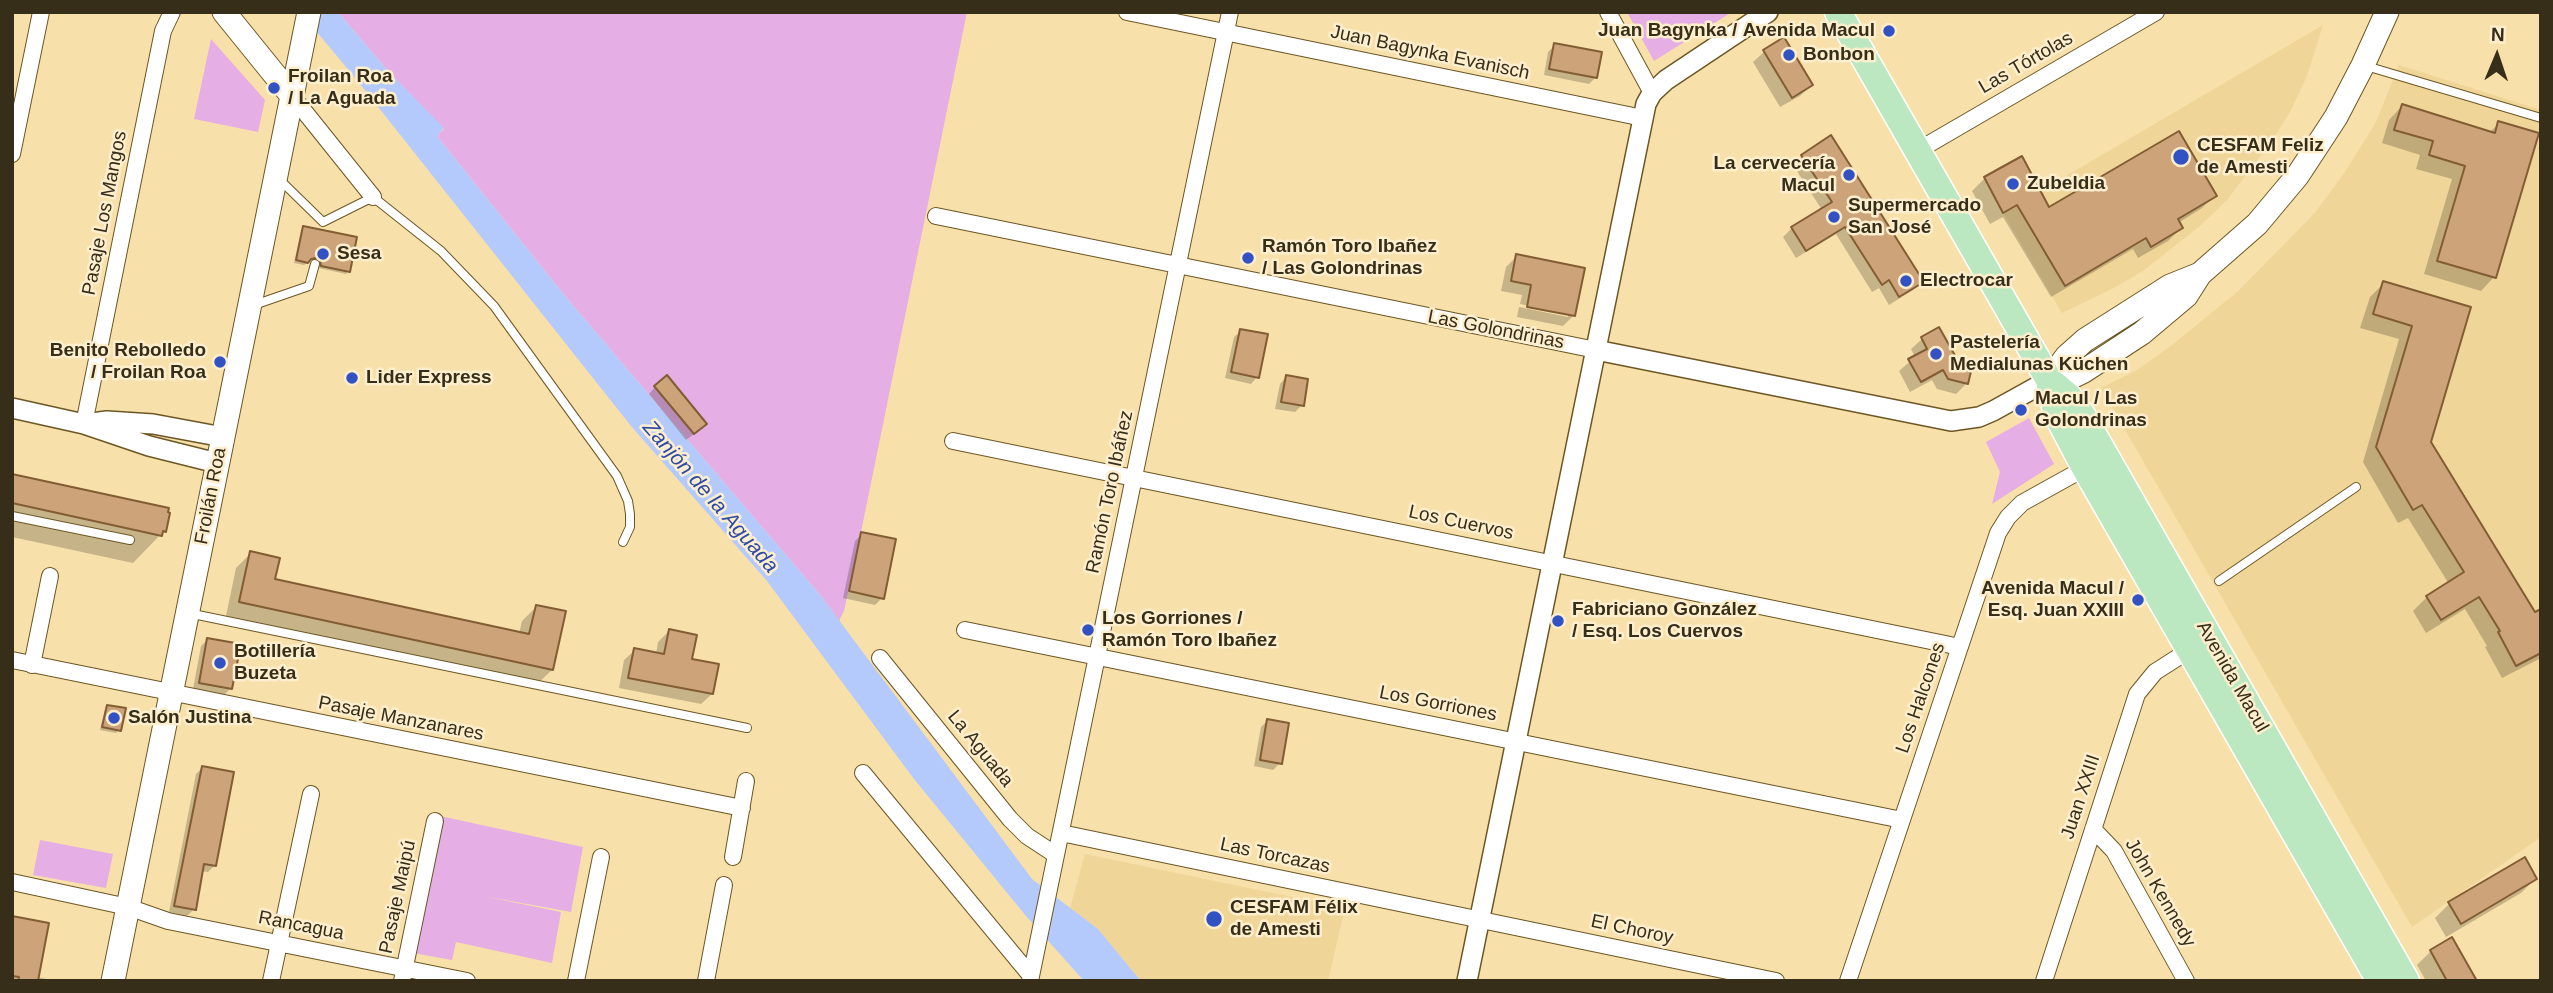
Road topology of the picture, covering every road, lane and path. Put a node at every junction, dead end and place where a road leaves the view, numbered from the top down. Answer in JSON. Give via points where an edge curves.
{"nodes":[{"id":1,"x":41,"y":12,"type":"edge"},
{"id":2,"x":172,"y":12,"type":"edge"},
{"id":3,"x":224,"y":12,"type":"edge"},
{"id":4,"x":1127,"y":12,"type":"edge"},
{"id":5,"x":1230,"y":12,"type":"edge"},
{"id":6,"x":1608,"y":12,"type":"edge"},
{"id":7,"x":1768,"y":12,"type":"edge"},
{"id":8,"x":1838,"y":12,"type":"edge"},
{"id":9,"x":2156,"y":12,"type":"edge"},
{"id":10,"x":2387,"y":12,"type":"edge"},
{"id":11,"x":306,"y":23,"type":"edge"},
{"id":12,"x":1226,"y":32,"type":"junction"},
{"id":13,"x":2363,"y":65,"type":"junction"},
{"id":14,"x":1652,"y":93,"type":"junction"},
{"id":15,"x":292,"y":96,"type":"junction"},
{"id":16,"x":1643,"y":118,"type":"junction"},
{"id":17,"x":2541,"y":118,"type":"edge"},
{"id":18,"x":1917,"y":150,"type":"junction"},
{"id":19,"x":12,"y":154,"type":"edge"},
{"id":20,"x":275,"y":176,"type":"junction"},
{"id":21,"x":373,"y":197,"type":"junction"},
{"id":22,"x":936,"y":216,"type":"dead end"},
{"id":23,"x":315,"y":264,"type":"dead end"},
{"id":24,"x":1178,"y":266,"type":"junction"},
{"id":25,"x":249,"y":306,"type":"junction"},
{"id":26,"x":1596,"y":350,"type":"junction"},
{"id":27,"x":2049,"y":380,"type":"junction"},
{"id":28,"x":12,"y":408,"type":"edge"},
{"id":29,"x":84,"y":424,"type":"junction"},
{"id":30,"x":223,"y":437,"type":"junction"},
{"id":31,"x":953,"y":441,"type":"dead end"},
{"id":32,"x":217,"y":463,"type":"junction"},
{"id":33,"x":2085,"y":468,"type":"junction"},
{"id":34,"x":1134,"y":478,"type":"junction"},
{"id":35,"x":2356,"y":487,"type":"dead end"},
{"id":36,"x":12,"y":516,"type":"edge"},
{"id":37,"x":130,"y":540,"type":"dead end"},
{"id":38,"x":623,"y":542,"type":"dead end"},
{"id":39,"x":1552,"y":563,"type":"junction"},
{"id":40,"x":50,"y":576,"type":"dead end"},
{"id":41,"x":2219,"y":581,"type":"dead end"},
{"id":42,"x":187,"y":613,"type":"junction"},
{"id":43,"x":965,"y":630,"type":"dead end"},
{"id":44,"x":1960,"y":647,"type":"junction"},
{"id":45,"x":2191,"y":649,"type":"junction"},
{"id":46,"x":1097,"y":657,"type":"junction"},
{"id":47,"x":880,"y":658,"type":"dead end"},
{"id":48,"x":12,"y":660,"type":"edge"},
{"id":49,"x":32,"y":665,"type":"junction"},
{"id":50,"x":171,"y":694,"type":"junction"},
{"id":51,"x":747,"y":728,"type":"dead end"},
{"id":52,"x":1516,"y":741,"type":"junction"},
{"id":53,"x":863,"y":772,"type":"dead end"},
{"id":54,"x":746,"y":781,"type":"dead end"},
{"id":55,"x":311,"y":794,"type":"dead end"},
{"id":56,"x":741,"y":808,"type":"junction"},
{"id":57,"x":1902,"y":820,"type":"junction"},
{"id":58,"x":435,"y":821,"type":"dead end"},
{"id":59,"x":2093,"y":829,"type":"junction"},
{"id":60,"x":1061,"y":834,"type":"junction"},
{"id":61,"x":601,"y":857,"type":"dead end"},
{"id":62,"x":733,"y":857,"type":"dead end"},
{"id":63,"x":1055,"y":862,"type":"junction"},
{"id":64,"x":12,"y":882,"type":"edge"},
{"id":65,"x":724,"y":885,"type":"dead end"},
{"id":66,"x":128,"y":907,"type":"junction"},
{"id":67,"x":1480,"y":920,"type":"junction"},
{"id":68,"x":279,"y":943,"type":"junction"},
{"id":69,"x":403,"y":974,"type":"edge"},
{"id":70,"x":447,"y":979,"type":"edge"},
{"id":71,"x":1030,"y":979,"type":"edge"},
{"id":72,"x":113,"y":981,"type":"edge"},
{"id":73,"x":271,"y":981,"type":"edge"},
{"id":74,"x":467,"y":981,"type":"edge"},
{"id":75,"x":576,"y":981,"type":"edge"},
{"id":76,"x":706,"y":981,"type":"edge"},
{"id":77,"x":1467,"y":981,"type":"edge"},
{"id":78,"x":1776,"y":981,"type":"edge"},
{"id":79,"x":1848,"y":981,"type":"edge"},
{"id":80,"x":2044,"y":981,"type":"edge"},
{"id":81,"x":2186,"y":981,"type":"edge"},
{"id":82,"x":2380,"y":981,"type":"edge"},
{"id":83,"x":2406,"y":981,"type":"edge"}],
"edges":[{"from":1,"to":19,"type":"street"},
{"from":2,"to":29,"type":"street","name":"Pasaje Los Mangos","via":[[163,31]]},
{"from":3,"to":15,"type":"main road"},
{"from":4,"to":12,"type":"street","name":"Juan Bagynka Evanisch"},
{"from":5,"to":12,"type":"street","name":"Ramón Toro Ibáñez"},
{"from":6,"to":14,"type":"street"},
{"from":7,"to":14,"type":"street"},
{"from":8,"to":18,"type":"main road","name":"Avenida Macul"},
{"from":9,"to":18,"type":"street","name":"Las Tórtolas"},
{"from":10,"to":13,"type":"main road"},
{"from":11,"to":15,"type":"main road","name":"Froilán Roa"},
{"from":12,"to":16,"type":"street","name":"Juan Bagynka Evanisch"},
{"from":12,"to":24,"type":"street","name":"Ramón Toro Ibáñez"},
{"from":13,"to":17,"type":"lane"},
{"from":13,"to":27,"type":"main road","via":[[2298,175],[2257,224],[2200,274],[2170,286],[2085,340]]},
{"from":14,"to":16,"type":"street"},
{"from":15,"to":20,"type":"main road","name":"Froilán Roa"},
{"from":15,"to":21,"type":"street"},
{"from":16,"to":26,"type":"street"},
{"from":18,"to":27,"type":"main road","name":"Avenida Macul"},
{"from":20,"to":21,"type":"lane","via":[[322,226]]},
{"from":20,"to":25,"type":"main road","name":"Froilán Roa"},
{"from":21,"to":38,"type":"lane","via":[[441,251],[494,306],[598,447],[628,501],[630,527]]},
{"from":22,"to":24,"type":"street","name":"Las Golondrinas"},
{"from":23,"to":25,"type":"lane","via":[[309,286]]},
{"from":24,"to":26,"type":"street","name":"Las Golondrinas"},
{"from":24,"to":34,"type":"street","name":"Ramón Toro Ibáñez"},
{"from":25,"to":30,"type":"main road","name":"Froilán Roa"},
{"from":26,"to":27,"type":"street","name":"Las Golondrinas","via":[[1951,421],[1979,417]]},
{"from":26,"to":39,"type":"street"},
{"from":27,"to":33,"type":"main road","name":"Avenida Macul","via":[[2057,415]]},
{"from":27,"to":83,"type":"main road","name":"Avenida Macul","via":[[2082,415]]},
{"from":28,"to":29,"type":"street"},
{"from":29,"to":30,"type":"street","via":[[153,424]]},
{"from":29,"to":32,"type":"street"},
{"from":30,"to":32,"type":"main road","name":"Froilán Roa"},
{"from":31,"to":34,"type":"street","name":"Los Cuervos"},
{"from":32,"to":42,"type":"main road","name":"Froilán Roa"},
{"from":33,"to":44,"type":"street","name":"Los Halcones","via":[[2022,503],[2008,516]]},
{"from":33,"to":45,"type":"main road","name":"Avenida Macul"},
{"from":34,"to":39,"type":"street","name":"Los Cuervos"},
{"from":34,"to":46,"type":"street","name":"Ramón Toro Ibáñez"},
{"from":35,"to":41,"type":"lane"},
{"from":36,"to":37,"type":"lane"},
{"from":39,"to":44,"type":"street","name":"Los Cuervos"},
{"from":39,"to":52,"type":"street"},
{"from":40,"to":49,"type":"street"},
{"from":42,"to":50,"type":"main road","name":"Froilán Roa"},
{"from":42,"to":51,"type":"lane"},
{"from":43,"to":46,"type":"street","name":"Los Gorriones"},
{"from":44,"to":57,"type":"street","name":"Los Halcones"},
{"from":45,"to":59,"type":"street","name":"Juan XXIII","via":[[2155,672],[2137,694]]},
{"from":45,"to":82,"type":"main road","name":"Avenida Macul"},
{"from":46,"to":52,"type":"street","name":"Los Gorriones"},
{"from":46,"to":60,"type":"street","name":"Ramón Toro Ibáñez"},
{"from":47,"to":63,"type":"street","name":"La Aguada","via":[[1010,819]]},
{"from":48,"to":49,"type":"street","name":"Pasaje Manzanares"},
{"from":49,"to":50,"type":"street","name":"Pasaje Manzanares"},
{"from":50,"to":56,"type":"street","name":"Pasaje Manzanares"},
{"from":50,"to":66,"type":"main road","name":"Froilán Roa"},
{"from":52,"to":57,"type":"street","name":"Los Gorriones"},
{"from":52,"to":67,"type":"street"},
{"from":53,"to":71,"type":"street"},
{"from":54,"to":56,"type":"street"},
{"from":55,"to":68,"type":"street"},
{"from":56,"to":62,"type":"street"},
{"from":57,"to":79,"type":"street","name":"Los Halcones"},
{"from":58,"to":69,"type":"street","name":"Pasaje Maipú"},
{"from":59,"to":80,"type":"street","name":"Juan XXIII"},
{"from":59,"to":81,"type":"street","name":"John Kennedy","via":[[2114,851]]},
{"from":60,"to":63,"type":"street","name":"Ramón Toro Ibáñez"},
{"from":60,"to":67,"type":"street","name":"Las Torcazas"},
{"from":61,"to":75,"type":"street"},
{"from":63,"to":71,"type":"street","name":"Ramón Toro Ibáñez"},
{"from":64,"to":66,"type":"street","name":"Rancagua"},
{"from":65,"to":76,"type":"street"},
{"from":66,"to":68,"type":"street","name":"Rancagua","via":[[169,922]]},
{"from":66,"to":72,"type":"main road","name":"Froilán Roa"},
{"from":67,"to":77,"type":"street"},
{"from":67,"to":78,"type":"street","name":"El Choroy"},
{"from":68,"to":69,"type":"street","name":"Rancagua"},
{"from":68,"to":73,"type":"street"},
{"from":69,"to":70,"type":"street","name":"Rancagua"},
{"from":70,"to":74,"type":"street","name":"Rancagua"}]}
